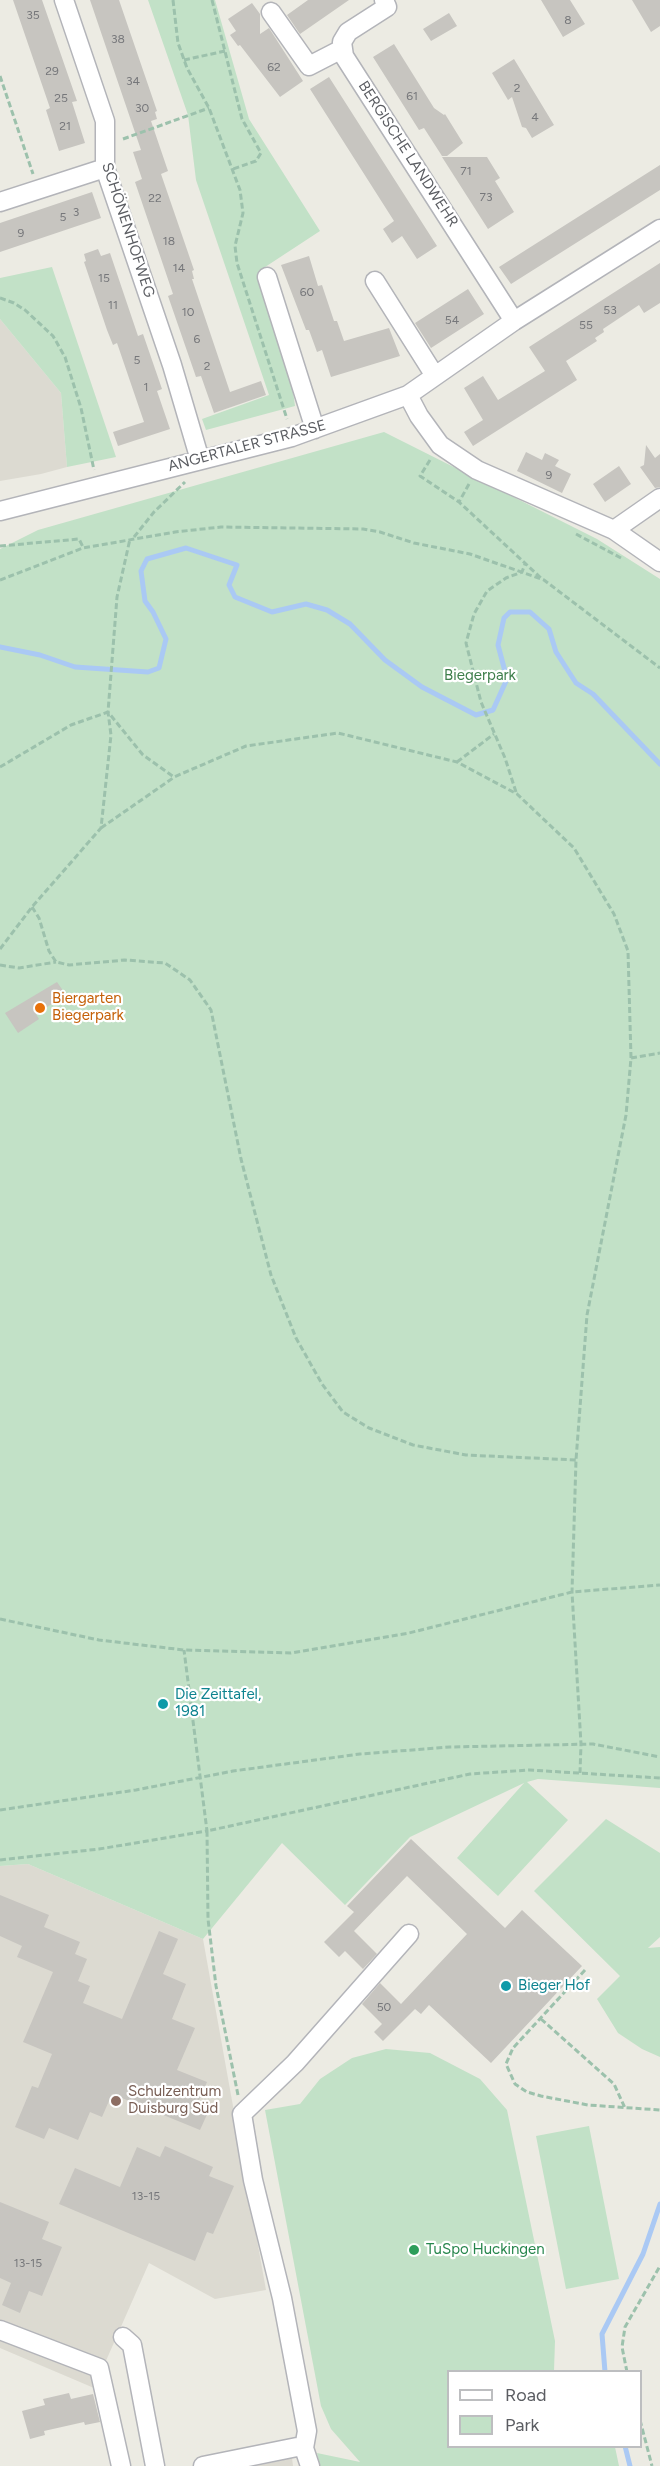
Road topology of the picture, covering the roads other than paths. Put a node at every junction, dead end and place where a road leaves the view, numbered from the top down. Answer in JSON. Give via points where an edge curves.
{"nodes":[{"id":1,"x":63,"y":0,"type":"edge"},
{"id":2,"x":391,"y":2,"type":"edge"},
{"id":3,"x":271,"y":12,"type":"dead end"},
{"id":4,"x":342,"y":49,"type":"junction"},
{"id":5,"x":105,"y":158,"type":"junction"},
{"id":6,"x":0,"y":202,"type":"edge"},
{"id":7,"x":660,"y":229,"type":"edge"},
{"id":8,"x":267,"y":277,"type":"dead end"},
{"id":9,"x":375,"y":281,"type":"dead end"},
{"id":10,"x":514,"y":321,"type":"junction"},
{"id":11,"x":435,"y":376,"type":"junction"},
{"id":12,"x":408,"y":395,"type":"junction"},
{"id":13,"x":315,"y":429,"type":"junction"},
{"id":14,"x":200,"y":460,"type":"junction"},
{"id":15,"x":660,"y":498,"type":"edge"},
{"id":16,"x":1,"y":510,"type":"edge"},
{"id":17,"x":614,"y":530,"type":"junction"},
{"id":18,"x":660,"y":562,"type":"edge"},
{"id":19,"x":409,"y":1934,"type":"dead end"},
{"id":20,"x":0,"y":2330,"type":"edge"},
{"id":21,"x":123,"y":2337,"type":"dead end"},
{"id":22,"x":304,"y":2448,"type":"junction"},
{"id":23,"x":121,"y":2466,"type":"edge"},
{"id":24,"x":155,"y":2466,"type":"edge"},
{"id":25,"x":203,"y":2466,"type":"edge"},
{"id":26,"x":310,"y":2466,"type":"edge"}],
"edges":[{"from":1,"to":5,"type":"street","name":"SCHÖNENHOFWEG","via":[[105,121]]},
{"from":2,"to":4,"type":"street","via":[[348,32]]},
{"from":3,"to":4,"type":"street","via":[[309,66]]},
{"from":4,"to":10,"type":"street","name":"BERGISCHE LANDWEHR"},
{"from":5,"to":6,"type":"street"},
{"from":5,"to":14,"type":"street","name":"SCHÖNENHOFWEG"},
{"from":7,"to":10,"type":"street","name":"ANGERTALER STRASSE"},
{"from":8,"to":13,"type":"street"},
{"from":9,"to":11,"type":"street"},
{"from":10,"to":11,"type":"street","name":"ANGERTALER STRASSE"},
{"from":11,"to":12,"type":"street","name":"ANGERTALER STRASSE"},
{"from":12,"to":13,"type":"street","name":"ANGERTALER STRASSE"},
{"from":12,"to":17,"type":"street","via":[[440,445],[477,470]]},
{"from":13,"to":14,"type":"street","name":"ANGERTALER STRASSE"},
{"from":14,"to":16,"type":"street","name":"ANGERTALER STRASSE"},
{"from":15,"to":17,"type":"street"},
{"from":17,"to":18,"type":"street"},
{"from":19,"to":22,"type":"street","via":[[295,2064],[242,2114],[301,2398],[307,2431]]},
{"from":20,"to":23,"type":"street","via":[[99,2368]]},
{"from":21,"to":24,"type":"street","via":[[132,2345]]},
{"from":22,"to":25,"type":"street"},
{"from":22,"to":26,"type":"street"}]}
